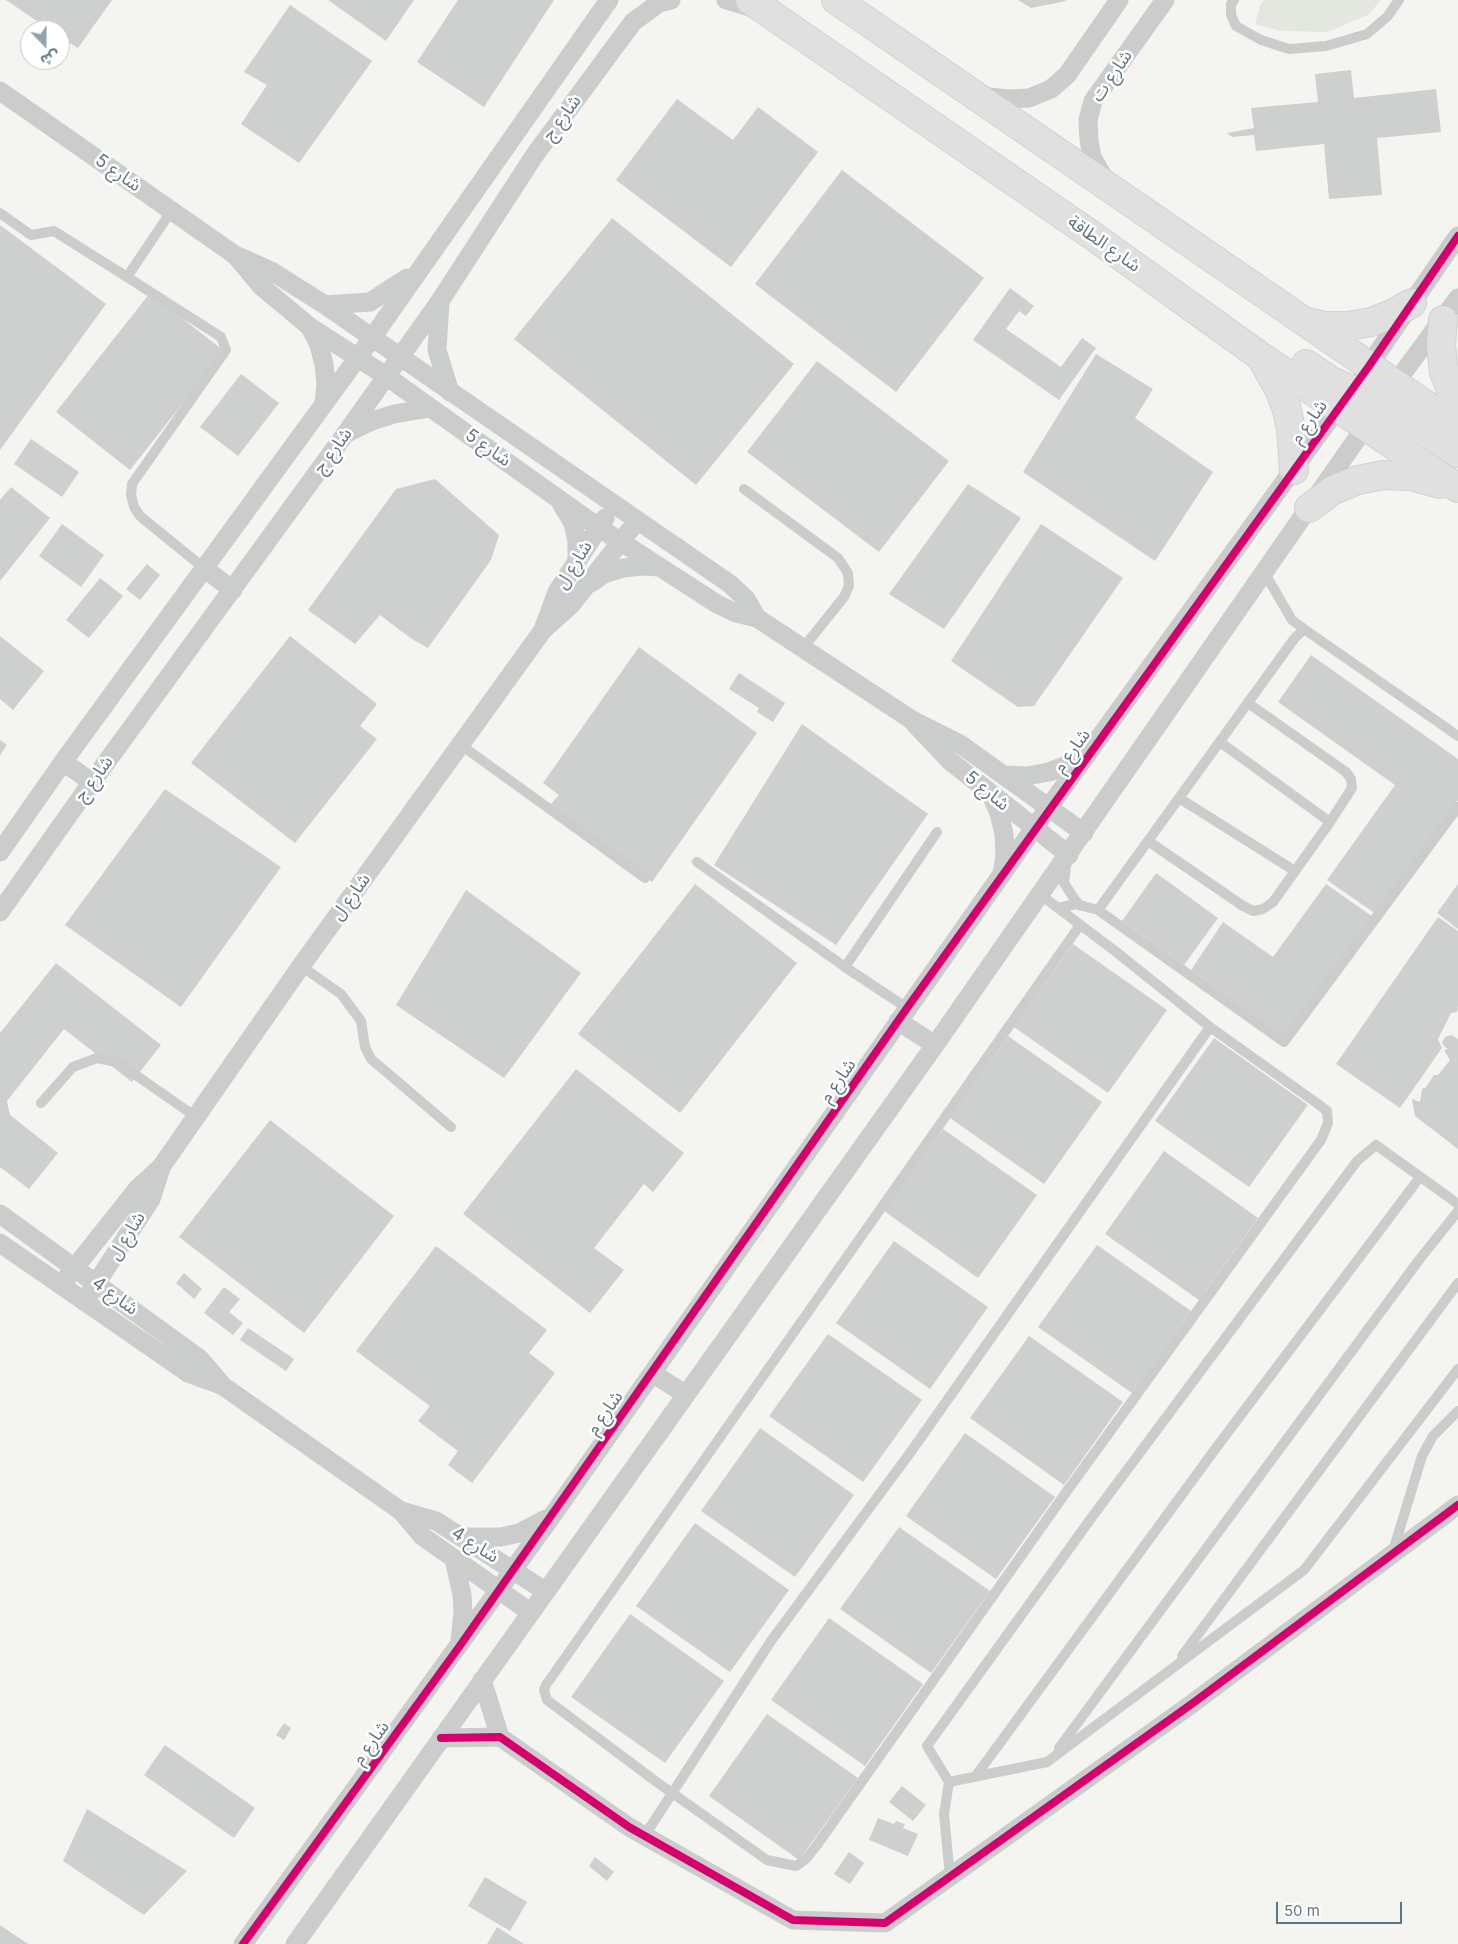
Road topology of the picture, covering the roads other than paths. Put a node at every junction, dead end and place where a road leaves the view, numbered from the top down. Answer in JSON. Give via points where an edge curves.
{"nodes":[{"id":1,"x":609,"y":0,"type":"edge"},
{"id":2,"x":671,"y":0,"type":"edge"},
{"id":3,"x":726,"y":0,"type":"edge"},
{"id":4,"x":836,"y":0,"type":"edge"},
{"id":5,"x":1118,"y":0,"type":"edge"},
{"id":6,"x":1165,"y":0,"type":"edge"},
{"id":7,"x":1234,"y":0,"type":"edge"},
{"id":8,"x":1399,"y":0,"type":"edge"},
{"id":9,"x":761,"y":7,"type":"edge"},
{"id":10,"x":0,"y":91,"type":"edge"},
{"id":11,"x":975,"y":96,"type":"junction"},
{"id":12,"x":509,"y":141,"type":"junction"},
{"id":13,"x":534,"y":156,"type":"junction"},
{"id":14,"x":1109,"y":188,"type":"junction"},
{"id":15,"x":172,"y":210,"type":"junction"},
{"id":16,"x":0,"y":213,"type":"edge"},
{"id":17,"x":1093,"y":236,"type":"junction"},
{"id":18,"x":1458,"y":236,"type":"edge"},
{"id":19,"x":235,"y":255,"type":"junction"},
{"id":20,"x":418,"y":270,"type":"junction"},
{"id":21,"x":127,"y":276,"type":"junction"},
{"id":22,"x":440,"y":301,"type":"junction"},
{"id":23,"x":1412,"y":303,"type":"junction"},
{"id":24,"x":325,"y":306,"type":"junction"},
{"id":25,"x":1450,"y":309,"type":"edge"},
{"id":26,"x":1302,"y":321,"type":"junction"},
{"id":27,"x":310,"y":327,"type":"junction"},
{"id":28,"x":372,"y":338,"type":"junction"},
{"id":29,"x":1260,"y":356,"type":"junction"},
{"id":30,"x":399,"y":357,"type":"junction"},
{"id":31,"x":358,"y":358,"type":"junction"},
{"id":32,"x":1369,"y":366,"type":"junction"},
{"id":33,"x":386,"y":376,"type":"junction"},
{"id":34,"x":450,"y":392,"type":"junction"},
{"id":35,"x":1345,"y":398,"type":"junction"},
{"id":36,"x":324,"y":404,"type":"junction"},
{"id":37,"x":1381,"y":405,"type":"junction"},
{"id":38,"x":430,"y":408,"type":"junction"},
{"id":39,"x":1458,"y":409,"type":"edge"},
{"id":40,"x":1458,"y":427,"type":"edge"},
{"id":41,"x":346,"y":433,"type":"junction"},
{"id":42,"x":1458,"y":453,"type":"edge"},
{"id":43,"x":1294,"y":470,"type":"junction"},
{"id":44,"x":744,"y":489,"type":"dead end"},
{"id":45,"x":1458,"y":489,"type":"edge"},
{"id":46,"x":552,"y":492,"type":"junction"},
{"id":47,"x":614,"y":505,"type":"junction"},
{"id":48,"x":1309,"y":508,"type":"junction"},
{"id":49,"x":637,"y":520,"type":"junction"},
{"id":50,"x":598,"y":527,"type":"junction"},
{"id":51,"x":620,"y":541,"type":"junction"},
{"id":52,"x":577,"y":560,"type":"junction"},
{"id":53,"x":661,"y":567,"type":"junction"},
{"id":54,"x":204,"y":569,"type":"junction"},
{"id":55,"x":1264,"y":572,"type":"junction"},
{"id":56,"x":588,"y":584,"type":"junction"},
{"id":57,"x":233,"y":590,"type":"junction"},
{"id":58,"x":757,"y":618,"type":"junction"},
{"id":59,"x":1304,"y":629,"type":"junction"},
{"id":60,"x":543,"y":630,"type":"junction"},
{"id":61,"x":803,"y":648,"type":"junction"},
{"id":62,"x":1248,"y":703,"type":"junction"},
{"id":63,"x":912,"y":720,"type":"junction"},
{"id":64,"x":1458,"y":736,"type":"edge"},
{"id":65,"x":1220,"y":742,"type":"junction"},
{"id":66,"x":461,"y":745,"type":"junction"},
{"id":67,"x":1089,"y":752,"type":"junction"},
{"id":68,"x":63,"y":762,"type":"junction"},
{"id":69,"x":1004,"y":775,"type":"junction"},
{"id":70,"x":92,"y":782,"type":"junction"},
{"id":71,"x":990,"y":794,"type":"junction"},
{"id":72,"x":1179,"y":798,"type":"junction"},
{"id":73,"x":1049,"y":807,"type":"junction"},
{"id":74,"x":1458,"y":807,"type":"edge"},
{"id":75,"x":1330,"y":822,"type":"junction"},
{"id":76,"x":1034,"y":828,"type":"junction"},
{"id":77,"x":937,"y":832,"type":"dead end"},
{"id":78,"x":1084,"y":833,"type":"junction"},
{"id":79,"x":1148,"y":841,"type":"junction"},
{"id":80,"x":0,"y":852,"type":"edge"},
{"id":81,"x":1069,"y":855,"type":"junction"},
{"id":82,"x":697,"y":862,"type":"dead end"},
{"id":83,"x":1295,"y":871,"type":"junction"},
{"id":84,"x":645,"y":878,"type":"dead end"},
{"id":85,"x":1001,"y":878,"type":"junction"},
{"id":86,"x":1040,"y":895,"type":"junction"},
{"id":87,"x":1081,"y":906,"type":"junction"},
{"id":88,"x":1058,"y":908,"type":"junction"},
{"id":89,"x":1098,"y":910,"type":"junction"},
{"id":90,"x":0,"y":912,"type":"edge"},
{"id":91,"x":1080,"y":924,"type":"junction"},
{"id":92,"x":301,"y":966,"type":"junction"},
{"id":93,"x":845,"y":967,"type":"junction"},
{"id":94,"x":903,"y":1015,"type":"junction"},
{"id":95,"x":1210,"y":1027,"type":"junction"},
{"id":96,"x":935,"y":1045,"type":"junction"},
{"id":97,"x":42,"y":1103,"type":"dead end"},
{"id":98,"x":196,"y":1117,"type":"junction"},
{"id":99,"x":451,"y":1127,"type":"dead end"},
{"id":100,"x":161,"y":1167,"type":"junction"},
{"id":101,"x":1420,"y":1177,"type":"junction"},
{"id":102,"x":1458,"y":1204,"type":"edge"},
{"id":103,"x":1458,"y":1211,"type":"edge"},
{"id":104,"x":0,"y":1214,"type":"edge"},
{"id":105,"x":0,"y":1244,"type":"edge"},
{"id":106,"x":76,"y":1267,"type":"junction"},
{"id":107,"x":98,"y":1283,"type":"junction"},
{"id":108,"x":1458,"y":1283,"type":"edge"},
{"id":109,"x":61,"y":1286,"type":"junction"},
{"id":110,"x":84,"y":1302,"type":"junction"},
{"id":111,"x":1456,"y":1370,"type":"edge"},
{"id":112,"x":652,"y":1373,"type":"junction"},
{"id":113,"x":223,"y":1386,"type":"junction"},
{"id":114,"x":685,"y":1394,"type":"junction"},
{"id":115,"x":1458,"y":1411,"type":"edge"},
{"id":116,"x":1458,"y":1504,"type":"edge"},
{"id":117,"x":400,"y":1511,"type":"junction"},
{"id":118,"x":552,"y":1516,"type":"junction"},
{"id":119,"x":464,"y":1537,"type":"junction"},
{"id":120,"x":1393,"y":1552,"type":"junction"},
{"id":121,"x":454,"y":1559,"type":"junction"},
{"id":122,"x":512,"y":1569,"type":"junction"},
{"id":123,"x":497,"y":1590,"type":"junction"},
{"id":124,"x":545,"y":1591,"type":"junction"},
{"id":125,"x":530,"y":1612,"type":"junction"},
{"id":126,"x":459,"y":1647,"type":"junction"},
{"id":127,"x":1175,"y":1665,"type":"junction"},
{"id":128,"x":482,"y":1680,"type":"junction"},
{"id":129,"x":500,"y":1736,"type":"junction"},
{"id":130,"x":441,"y":1738,"type":"junction"},
{"id":131,"x":1053,"y":1757,"type":"junction"},
{"id":132,"x":975,"y":1777,"type":"junction"},
{"id":133,"x":949,"y":1782,"type":"junction"},
{"id":134,"x":672,"y":1793,"type":"junction"},
{"id":135,"x":645,"y":1835,"type":"junction"},
{"id":136,"x":950,"y":1877,"type":"junction"},
{"id":137,"x":243,"y":1944,"type":"edge"},
{"id":138,"x":295,"y":1944,"type":"edge"}],
"edges":[{"from":1,"to":12,"type":"street","name":"شارع ج"},
{"from":2,"to":13,"type":"street","name":"شارع ج","via":[[659,3],[633,22]]},
{"from":3,"to":9,"type":"street"},
{"from":4,"to":11,"type":"main road","name":"شارع الطاقة"},
{"from":5,"to":11,"type":"street","via":[[1067,75],[1051,89],[1029,98]]},
{"from":6,"to":14,"type":"street","name":"شارع ت","via":[[1093,101],[1088,120],[1092,157]]},
{"from":7,"to":8,"type":"lane","via":[[1230,4],[1236,26],[1261,40],[1289,49],[1326,46],[1367,34]]},
{"from":9,"to":17,"type":"main road","name":"شارع الطاقة"},
{"from":10,"to":15,"type":"street","name":"شارع 5"},
{"from":11,"to":14,"type":"main road","name":"شارع الطاقة"},
{"from":12,"to":13,"type":"street"},
{"from":12,"to":20,"type":"street","name":"شارع ج"},
{"from":13,"to":22,"type":"street","name":"شارع ج"},
{"from":14,"to":26,"type":"main road","name":"شارع الطاقة"},
{"from":15,"to":19,"type":"street","name":"شارع 5"},
{"from":15,"to":21,"type":"lane"},
{"from":16,"to":21,"type":"lane","via":[[31,235],[54,231]]},
{"from":17,"to":29,"type":"main road","name":"شارع الطاقة"},
{"from":17,"to":35,"type":"main road","via":[[1195,290],[1331,381]]},
{"from":18,"to":23,"type":"street","name":"شارع م"},
{"from":19,"to":24,"type":"street","name":"شارع 5","via":[[273,272]]},
{"from":19,"to":27,"type":"street","name":"شارع 5","via":[[262,286]]},
{"from":20,"to":24,"type":"street","via":[[370,302]]},
{"from":20,"to":28,"type":"street","name":"شارع ج"},
{"from":21,"to":54,"type":"lane","via":[[222,337],[225,344],[226,350],[132,484],[131,495],[140,516]]},
{"from":22,"to":30,"type":"street","name":"شارع ج"},
{"from":22,"to":34,"type":"street","via":[[438,350]]},
{"from":23,"to":26,"type":"main road","via":[[1371,322],[1333,326]]},
{"from":23,"to":32,"type":"street","name":"شارع م"},
{"from":24,"to":28,"type":"street","name":"شارع 5"},
{"from":25,"to":37,"type":"street"},
{"from":25,"to":39,"type":"main road","via":[[1441,346],[1444,372]]},
{"from":26,"to":32,"type":"main road","name":"شارع الطاقة"},
{"from":27,"to":31,"type":"street","name":"شارع 5"},
{"from":27,"to":36,"type":"street","via":[[324,364]]},
{"from":28,"to":30,"type":"street","name":"شارع 5"},
{"from":28,"to":31,"type":"street","name":"شارع ج"},
{"from":29,"to":35,"type":"main road","name":"شارع الطاقة"},
{"from":29,"to":43,"type":"main road","via":[[1287,410]]},
{"from":30,"to":33,"type":"street","name":"شارع ج"},
{"from":30,"to":34,"type":"street","name":"شارع 5"},
{"from":31,"to":33,"type":"street","name":"شارع 5"},
{"from":31,"to":36,"type":"street","name":"شارع ج"},
{"from":32,"to":35,"type":"street","name":"شارع م"},
{"from":32,"to":37,"type":"main road","name":"شارع الطاقة"},
{"from":33,"to":38,"type":"street","name":"شارع 5"},
{"from":33,"to":41,"type":"street","name":"شارع ج"},
{"from":34,"to":47,"type":"street","name":"شارع 5"},
{"from":35,"to":37,"type":"main road","name":"شارع الطاقة"},
{"from":35,"to":37,"type":"main road","via":[[1378,389]]},
{"from":35,"to":43,"type":"street","name":"شارع م"},
{"from":36,"to":54,"type":"street","name":"شارع ج"},
{"from":37,"to":40,"type":"main road","name":"شارع الطاقة"},
{"from":37,"to":42,"type":"main road"},
{"from":37,"to":45,"type":"main road","name":"شارع الطاقة"},
{"from":37,"to":48,"type":"street"},
{"from":38,"to":41,"type":"street","via":[[394,414]]},
{"from":38,"to":46,"type":"street","name":"شارع 5"},
{"from":41,"to":57,"type":"street","name":"شارع ج"},
{"from":43,"to":67,"type":"street","name":"شارع م"},
{"from":44,"to":61,"type":"lane","via":[[838,558],[848,573],[847,592]]},
{"from":45,"to":48,"type":"main road","via":[[1411,476],[1384,475],[1358,480],[1333,490]]},
{"from":46,"to":50,"type":"street","name":"شارع 5"},
{"from":46,"to":52,"type":"street","via":[[573,523]]},
{"from":47,"to":49,"type":"street","name":"شارع 5"},
{"from":47,"to":50,"type":"street","name":"شارع ل"},
{"from":48,"to":55,"type":"street"},
{"from":49,"to":51,"type":"street","name":"شارع ل"},
{"from":49,"to":58,"type":"street","name":"شارع 5","via":[[730,584],[746,599]]},
{"from":50,"to":51,"type":"street","name":"شارع 5"},
{"from":50,"to":52,"type":"street","name":"شارع ل"},
{"from":51,"to":53,"type":"street","name":"شارع 5"},
{"from":51,"to":56,"type":"street","name":"شارع ل"},
{"from":52,"to":60,"type":"street","name":"شارع ل","via":[[557,592]]},
{"from":53,"to":56,"type":"street","via":[[623,568]]},
{"from":53,"to":58,"type":"street","name":"شارع 5","via":[[717,604]]},
{"from":54,"to":57,"type":"street"},
{"from":54,"to":68,"type":"street","name":"شارع ج"},
{"from":55,"to":59,"type":"lane","via":[[1292,620]]},
{"from":55,"to":78,"type":"street"},
{"from":56,"to":60,"type":"street","name":"شارع ل"},
{"from":57,"to":70,"type":"street","name":"شارع ج"},
{"from":58,"to":61,"type":"street","name":"شارع 5"},
{"from":59,"to":62,"type":"lane"},
{"from":59,"to":64,"type":"lane"},
{"from":60,"to":66,"type":"street","name":"شارع ل"},
{"from":61,"to":63,"type":"street","name":"شارع 5"},
{"from":62,"to":65,"type":"lane"},
{"from":62,"to":75,"type":"lane","via":[[1346,772],[1351,779],[1352,788]]},
{"from":63,"to":69,"type":"street","name":"شارع 5","via":[[949,737]]},
{"from":63,"to":71,"type":"street","name":"شارع 5","via":[[940,752]]},
{"from":65,"to":72,"type":"lane"},
{"from":65,"to":75,"type":"lane"},
{"from":66,"to":84,"type":"lane"},
{"from":66,"to":92,"type":"street","name":"شارع ل"},
{"from":67,"to":69,"type":"street","via":[[1049,772],[1027,776]]},
{"from":67,"to":73,"type":"street","name":"شارع م"},
{"from":68,"to":70,"type":"street"},
{"from":68,"to":80,"type":"street","name":"شارع ج"},
{"from":69,"to":73,"type":"street","name":"شارع 5"},
{"from":70,"to":90,"type":"street","name":"شارع ج"},
{"from":71,"to":76,"type":"street","name":"شارع 5"},
{"from":71,"to":85,"type":"street","via":[[1004,834]]},
{"from":72,"to":79,"type":"lane"},
{"from":72,"to":83,"type":"lane"},
{"from":73,"to":76,"type":"street","name":"شارع م"},
{"from":73,"to":78,"type":"street","name":"شارع 5"},
{"from":74,"to":89,"type":"lane","via":[[1284,1042]]},
{"from":75,"to":83,"type":"lane"},
{"from":76,"to":81,"type":"street","name":"شارع 5"},
{"from":76,"to":85,"type":"street","name":"شارع م"},
{"from":77,"to":93,"type":"lane"},
{"from":78,"to":81,"type":"street"},
{"from":79,"to":83,"type":"lane","via":[[1253,911],[1274,902]]},
{"from":79,"to":89,"type":"lane"},
{"from":81,"to":86,"type":"street"},
{"from":81,"to":87,"type":"lane","via":[[1064,883]]},
{"from":82,"to":93,"type":"lane"},
{"from":85,"to":94,"type":"street","name":"شارع م"},
{"from":86,"to":88,"type":"lane"},
{"from":86,"to":96,"type":"street"},
{"from":87,"to":88,"type":"lane"},
{"from":87,"to":89,"type":"lane"},
{"from":88,"to":91,"type":"lane"},
{"from":91,"to":95,"type":"lane"},
{"from":91,"to":134,"type":"lane","via":[[546,1684],[547,1700]]},
{"from":92,"to":98,"type":"street","name":"شارع ل"},
{"from":92,"to":99,"type":"lane","via":[[341,994],[361,1021],[371,1059]]},
{"from":93,"to":94,"type":"lane"},
{"from":94,"to":96,"type":"street"},
{"from":94,"to":112,"type":"street","name":"شارع م"},
{"from":95,"to":134,"type":"lane","via":[[910,1453],[771,1642]]},
{"from":95,"to":134,"type":"lane","via":[[1327,1111],[1328,1122],[1321,1140],[806,1859],[796,1866],[767,1860]]},
{"from":96,"to":114,"type":"street"},
{"from":97,"to":98,"type":"lane","via":[[73,1067],[97,1058],[117,1062]]},
{"from":98,"to":100,"type":"street","name":"شارع ل"},
{"from":100,"to":106,"type":"street","name":"شارع ل","via":[[138,1188]]},
{"from":100,"to":107,"type":"street","name":"شارع ل","via":[[151,1199]]},
{"from":101,"to":102,"type":"lane"},
{"from":101,"to":132,"type":"lane"},
{"from":101,"to":133,"type":"lane","via":[[1376,1145],[1357,1161],[1092,1517],[927,1746]]},
{"from":103,"to":131,"type":"lane"},
{"from":104,"to":106,"type":"street","name":"شارع 4"},
{"from":105,"to":109,"type":"street","name":"شارع 4"},
{"from":106,"to":107,"type":"street","name":"شارع 4"},
{"from":106,"to":109,"type":"street","name":"شارع ل"},
{"from":107,"to":110,"type":"street","name":"شارع ل"},
{"from":107,"to":113,"type":"street","name":"شارع 4","via":[[200,1359]]},
{"from":108,"to":127,"type":"lane"},
{"from":109,"to":110,"type":"street","name":"شارع 4"},
{"from":110,"to":113,"type":"street","name":"شارع 4","via":[[188,1373]]},
{"from":111,"to":127,"type":"lane","via":[[1304,1570]]},
{"from":112,"to":114,"type":"street"},
{"from":112,"to":118,"type":"street","name":"شارع م"},
{"from":113,"to":117,"type":"street","name":"شارع 4"},
{"from":114,"to":124,"type":"street"},
{"from":115,"to":120,"type":"lane","via":[[1433,1436],[1422,1456]]},
{"from":116,"to":120,"type":"street"},
{"from":117,"to":119,"type":"street","name":"شارع 4","via":[[436,1521]]},
{"from":117,"to":121,"type":"street","name":"شارع 4","via":[[422,1536]]},
{"from":118,"to":119,"type":"street","via":[[519,1533],[501,1537]]},
{"from":118,"to":122,"type":"street","name":"شارع م"},
{"from":119,"to":122,"type":"street","name":"شارع 4"},
{"from":120,"to":136,"type":"street","via":[[1193,1703]]},
{"from":121,"to":123,"type":"street","name":"شارع 4"},
{"from":121,"to":126,"type":"street","via":[[463,1612]]},
{"from":122,"to":123,"type":"street","name":"شارع م"},
{"from":122,"to":124,"type":"street","name":"شارع 4"},
{"from":123,"to":125,"type":"street","name":"شارع 4"},
{"from":123,"to":126,"type":"street","name":"شارع م"},
{"from":124,"to":125,"type":"street"},
{"from":125,"to":128,"type":"street"},
{"from":126,"to":137,"type":"street","name":"شارع م"},
{"from":127,"to":131,"type":"lane"},
{"from":128,"to":129,"type":"street"},
{"from":128,"to":130,"type":"street"},
{"from":129,"to":130,"type":"street"},
{"from":129,"to":135,"type":"street"},
{"from":130,"to":138,"type":"street"},
{"from":131,"to":132,"type":"lane","via":[[1047,1762]]},
{"from":132,"to":133,"type":"lane"},
{"from":133,"to":136,"type":"lane","via":[[944,1814]]},
{"from":134,"to":135,"type":"lane"},
{"from":135,"to":136,"type":"street","via":[[793,1920],[886,1923]]}]}
